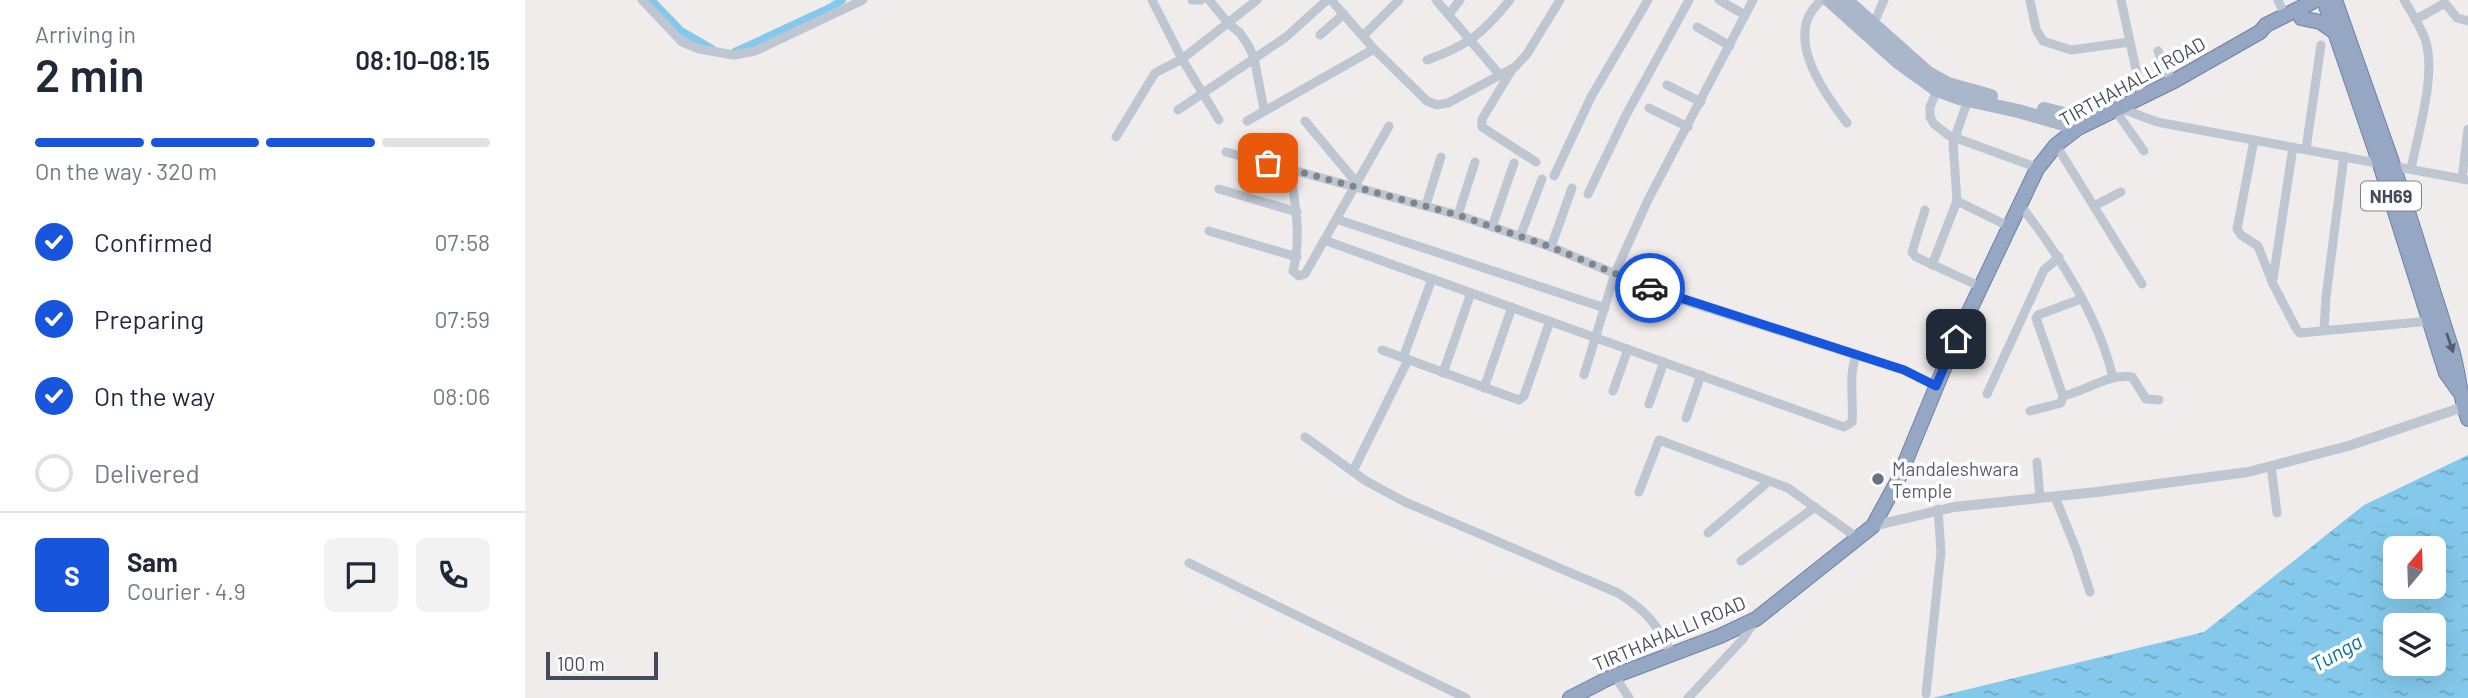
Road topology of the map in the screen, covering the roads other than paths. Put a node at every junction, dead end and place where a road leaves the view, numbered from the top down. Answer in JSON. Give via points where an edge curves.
{"nodes":[{"id":1,"x":642,"y":0,"type":"edge"},
{"id":2,"x":863,"y":0,"type":"edge"},
{"id":3,"x":1152,"y":0,"type":"edge"},
{"id":4,"x":1192,"y":0,"type":"edge"},
{"id":5,"x":1201,"y":0,"type":"edge"},
{"id":6,"x":1209,"y":0,"type":"edge"},
{"id":7,"x":1329,"y":0,"type":"edge"},
{"id":8,"x":1399,"y":0,"type":"edge"},
{"id":9,"x":1436,"y":0,"type":"edge"},
{"id":10,"x":1460,"y":0,"type":"edge"},
{"id":11,"x":1510,"y":0,"type":"edge"},
{"id":12,"x":1560,"y":0,"type":"edge"},
{"id":13,"x":1648,"y":0,"type":"edge"},
{"id":14,"x":1689,"y":0,"type":"edge"},
{"id":15,"x":1719,"y":0,"type":"edge"},
{"id":16,"x":1753,"y":0,"type":"edge"},
{"id":17,"x":1822,"y":0,"type":"edge"},
{"id":18,"x":1829,"y":0,"type":"edge"},
{"id":19,"x":1846,"y":0,"type":"edge"},
{"id":20,"x":1884,"y":0,"type":"edge"},
{"id":21,"x":2030,"y":0,"type":"edge"},
{"id":22,"x":2122,"y":0,"type":"edge"},
{"id":23,"x":2278,"y":0,"type":"edge"},
{"id":24,"x":2348,"y":0,"type":"edge"},
{"id":25,"x":2405,"y":0,"type":"edge"},
{"id":26,"x":1256,"y":1,"type":"edge"},
{"id":27,"x":2329,"y":1,"type":"edge"},
{"id":28,"x":1449,"y":13,"type":"junction"},
{"id":29,"x":1344,"y":15,"type":"junction"},
{"id":30,"x":1745,"y":15,"type":"junction"},
{"id":31,"x":2285,"y":16,"type":"junction"},
{"id":32,"x":2301,"y":18,"type":"junction"},
{"id":33,"x":2415,"y":20,"type":"junction"},
{"id":34,"x":2468,"y":21,"type":"edge"},
{"id":35,"x":1228,"y":23,"type":"junction"},
{"id":36,"x":1873,"y":25,"type":"junction"},
{"id":37,"x":1697,"y":27,"type":"dead end"},
{"id":38,"x":2339,"y":27,"type":"junction"},
{"id":39,"x":2260,"y":32,"type":"junction"},
{"id":40,"x":1320,"y":34,"type":"dead end"},
{"id":41,"x":1363,"y":36,"type":"junction"},
{"id":42,"x":1472,"y":40,"type":"junction"},
{"id":43,"x":2130,"y":42,"type":"junction"},
{"id":44,"x":2321,"y":45,"type":"dead end"},
{"id":45,"x":1730,"y":46,"type":"junction"},
{"id":46,"x":1374,"y":49,"type":"junction"},
{"id":47,"x":2158,"y":51,"type":"dead end"},
{"id":48,"x":1254,"y":58,"type":"junction"},
{"id":49,"x":1182,"y":59,"type":"junction"},
{"id":50,"x":1427,"y":60,"type":"dead end"},
{"id":51,"x":1513,"y":68,"type":"junction"},
{"id":52,"x":1499,"y":74,"type":"junction"},
{"id":53,"x":2173,"y":81,"type":"junction"},
{"id":54,"x":1667,"y":85,"type":"dead end"},
{"id":55,"x":1937,"y":90,"type":"junction"},
{"id":56,"x":1203,"y":93,"type":"junction"},
{"id":57,"x":2142,"y":97,"type":"junction"},
{"id":58,"x":1968,"y":100,"type":"junction"},
{"id":59,"x":1701,"y":102,"type":"junction"},
{"id":60,"x":1649,"y":108,"type":"dead end"},
{"id":61,"x":1264,"y":109,"type":"junction"},
{"id":62,"x":2117,"y":109,"type":"junction"},
{"id":63,"x":1178,"y":110,"type":"dead end"},
{"id":64,"x":1219,"y":120,"type":"dead end"},
{"id":65,"x":1247,"y":121,"type":"dead end"},
{"id":66,"x":1305,"y":121,"type":"dead end"},
{"id":67,"x":1847,"y":122,"type":"dead end"},
{"id":68,"x":2085,"y":125,"type":"junction"},
{"id":69,"x":1389,"y":126,"type":"dead end"},
{"id":70,"x":1688,"y":127,"type":"junction"},
{"id":71,"x":2468,"y":129,"type":"edge"},
{"id":72,"x":1116,"y":137,"type":"dead end"},
{"id":73,"x":1954,"y":137,"type":"junction"},
{"id":74,"x":2254,"y":140,"type":"junction"},
{"id":75,"x":2056,"y":145,"type":"junction"},
{"id":76,"x":2293,"y":147,"type":"junction"},
{"id":77,"x":2306,"y":149,"type":"junction"},
{"id":78,"x":2144,"y":151,"type":"dead end"},
{"id":79,"x":1226,"y":152,"type":"dead end"},
{"id":80,"x":2344,"y":156,"type":"junction"},
{"id":81,"x":1441,"y":158,"type":"dead end"},
{"id":82,"x":1475,"y":162,"type":"dead end"},
{"id":83,"x":1536,"y":162,"type":"dead end"},
{"id":84,"x":1514,"y":163,"type":"dead end"},
{"id":85,"x":2386,"y":165,"type":"junction"},
{"id":86,"x":2038,"y":168,"type":"junction"},
{"id":87,"x":1290,"y":169,"type":"junction"},
{"id":88,"x":2411,"y":169,"type":"junction"},
{"id":89,"x":1554,"y":176,"type":"dead end"},
{"id":90,"x":1542,"y":179,"type":"dead end"},
{"id":91,"x":2465,"y":180,"type":"edge"},
{"id":92,"x":1355,"y":184,"type":"junction"},
{"id":93,"x":1572,"y":188,"type":"dead end"},
{"id":94,"x":1219,"y":189,"type":"dead end"},
{"id":95,"x":2121,"y":192,"type":"dead end"},
{"id":96,"x":1588,"y":194,"type":"dead end"},
{"id":97,"x":1957,"y":201,"type":"junction"},
{"id":98,"x":1426,"y":205,"type":"junction"},
{"id":99,"x":2021,"y":206,"type":"junction"},
{"id":100,"x":2094,"y":206,"type":"junction"},
{"id":101,"x":1925,"y":210,"type":"dead end"},
{"id":102,"x":1297,"y":212,"type":"junction"},
{"id":103,"x":1458,"y":215,"type":"junction"},
{"id":104,"x":1336,"y":219,"type":"junction"},
{"id":105,"x":1492,"y":226,"type":"junction"},
{"id":106,"x":2010,"y":227,"type":"junction"},
{"id":107,"x":1209,"y":231,"type":"dead end"},
{"id":108,"x":1521,"y":237,"type":"junction"},
{"id":109,"x":1324,"y":240,"type":"junction"},
{"id":110,"x":1551,"y":247,"type":"junction"},
{"id":111,"x":1297,"y":257,"type":"junction"},
{"id":112,"x":2059,"y":257,"type":"junction"},
{"id":113,"x":1932,"y":265,"type":"junction"},
{"id":114,"x":1615,"y":273,"type":"junction"},
{"id":115,"x":1432,"y":279,"type":"junction"},
{"id":116,"x":2273,"y":281,"type":"junction"},
{"id":117,"x":2142,"y":284,"type":"dead end"},
{"id":118,"x":1981,"y":287,"type":"junction"},
{"id":119,"x":1471,"y":293,"type":"junction"},
{"id":120,"x":2081,"y":299,"type":"junction"},
{"id":121,"x":1512,"y":307,"type":"junction"},
{"id":122,"x":1605,"y":308,"type":"junction"},
{"id":123,"x":1550,"y":321,"type":"junction"},
{"id":124,"x":2430,"y":321,"type":"junction"},
{"id":125,"x":2324,"y":330,"type":"junction"},
{"id":126,"x":1597,"y":338,"type":"junction"},
{"id":127,"x":1628,"y":349,"type":"junction"},
{"id":128,"x":1382,"y":350,"type":"dead end"},
{"id":129,"x":1856,"y":356,"type":"junction"},
{"id":130,"x":1405,"y":359,"type":"junction"},
{"id":131,"x":1664,"y":362,"type":"junction"},
{"id":132,"x":1443,"y":373,"type":"junction"},
{"id":133,"x":1584,"y":375,"type":"dead end"},
{"id":134,"x":1701,"y":375,"type":"junction"},
{"id":135,"x":2113,"y":378,"type":"junction"},
{"id":136,"x":1936,"y":386,"type":"junction"},
{"id":137,"x":1484,"y":388,"type":"junction"},
{"id":138,"x":1613,"y":391,"type":"dead end"},
{"id":139,"x":2459,"y":391,"type":"junction"},
{"id":140,"x":1987,"y":394,"type":"dead end"},
{"id":141,"x":2063,"y":396,"type":"junction"},
{"id":142,"x":2159,"y":400,"type":"dead end"},
{"id":143,"x":1649,"y":404,"type":"dead end"},
{"id":144,"x":2030,"y":411,"type":"dead end"},
{"id":145,"x":2466,"y":414,"type":"edge"},
{"id":146,"x":1686,"y":418,"type":"dead end"},
{"id":147,"x":1305,"y":437,"type":"dead end"},
{"id":148,"x":2037,"y":462,"type":"dead end"},
{"id":149,"x":2271,"y":466,"type":"junction"},
{"id":150,"x":1353,"y":471,"type":"junction"},
{"id":151,"x":1769,"y":481,"type":"junction"},
{"id":152,"x":1639,"y":492,"type":"dead end"},
{"id":153,"x":2055,"y":496,"type":"junction"},
{"id":154,"x":2040,"y":498,"type":"junction"},
{"id":155,"x":1815,"y":507,"type":"junction"},
{"id":156,"x":1938,"y":509,"type":"junction"},
{"id":157,"x":2277,"y":513,"type":"dead end"},
{"id":158,"x":1873,"y":526,"type":"junction"},
{"id":159,"x":1708,"y":533,"type":"dead end"},
{"id":160,"x":1859,"y":539,"type":"junction"},
{"id":161,"x":1741,"y":561,"type":"dead end"},
{"id":162,"x":1189,"y":563,"type":"dead end"},
{"id":163,"x":2090,"y":592,"type":"dead end"},
{"id":164,"x":1756,"y":619,"type":"junction"},
{"id":165,"x":1672,"y":654,"type":"junction"},
{"id":166,"x":1615,"y":676,"type":"junction"},
{"id":167,"x":1926,"y":694,"type":"dead end"},
{"id":168,"x":1466,"y":698,"type":"edge"},
{"id":169,"x":1570,"y":698,"type":"edge"},
{"id":170,"x":1629,"y":698,"type":"edge"},
{"id":171,"x":1688,"y":698,"type":"edge"}],
"edges":[{"from":1,"to":2,"type":"street","via":[[682,42],[734,55],[755,51]]},
{"from":3,"to":49,"type":"street"},
{"from":4,"to":5,"type":"street"},
{"from":6,"to":35,"type":"street"},
{"from":7,"to":29,"type":"street"},
{"from":7,"to":48,"type":"street"},
{"from":8,"to":41,"type":"street"},
{"from":9,"to":28,"type":"street"},
{"from":10,"to":28,"type":"street"},
{"from":11,"to":42,"type":"street"},
{"from":12,"to":51,"type":"street","via":[[1527,54]]},
{"from":13,"to":89,"type":"street","via":[[1591,97]]},
{"from":14,"to":96,"type":"street"},
{"from":15,"to":30,"type":"street"},
{"from":16,"to":30,"type":"street"},
{"from":17,"to":67,"type":"street","via":[[1805,27],[1807,54],[1819,85]]},
{"from":18,"to":55,"type":"main road"},
{"from":19,"to":36,"type":"main road"},
{"from":20,"to":36,"type":"street"},
{"from":21,"to":43,"type":"street","via":[[2043,41],[2071,50]]},
{"from":22,"to":43,"type":"street"},
{"from":23,"to":31,"type":"street"},
{"from":24,"to":38,"type":"highway"},
{"from":25,"to":33,"type":"street"},
{"from":26,"to":35,"type":"street"},
{"from":27,"to":31,"type":"highway","name":"TIRTHAHALLI ROAD"},
{"from":27,"to":32,"type":"highway"},
{"from":27,"to":38,"type":"highway","number":"NH69"},
{"from":28,"to":42,"type":"street"},
{"from":29,"to":40,"type":"street"},
{"from":29,"to":41,"type":"street"},
{"from":30,"to":45,"type":"street"},
{"from":31,"to":39,"type":"highway","name":"TIRTHAHALLI ROAD"},
{"from":32,"to":38,"type":"highway"},
{"from":32,"to":39,"type":"highway"},
{"from":33,"to":34,"type":"street","via":[[2445,4],[2456,18]]},
{"from":33,"to":88,"type":"street","via":[[2428,55],[2427,86]]},
{"from":35,"to":48,"type":"street","via":[[1240,33]]},
{"from":35,"to":49,"type":"street"},
{"from":36,"to":68,"type":"main road","via":[[1917,65],[1948,84]]},
{"from":37,"to":45,"type":"street"},
{"from":38,"to":85,"type":"highway","number":"NH69"},
{"from":39,"to":53,"type":"highway","name":"TIRTHAHALLI ROAD"},
{"from":41,"to":46,"type":"street"},
{"from":42,"to":50,"type":"street"},
{"from":42,"to":52,"type":"street"},
{"from":43,"to":57,"type":"street"},
{"from":44,"to":77,"type":"street"},
{"from":45,"to":59,"type":"street"},
{"from":46,"to":52,"type":"street","via":[[1427,101],[1437,105]]},
{"from":46,"to":61,"type":"street"},
{"from":47,"to":53,"type":"street"},
{"from":48,"to":56,"type":"street"},
{"from":48,"to":61,"type":"street"},
{"from":49,"to":56,"type":"street"},
{"from":49,"to":72,"type":"street","via":[[1155,73]]},
{"from":51,"to":52,"type":"street"},
{"from":51,"to":83,"type":"street","via":[[1482,119],[1482,127]]},
{"from":53,"to":57,"type":"highway","name":"TIRTHAHALLI ROAD"},
{"from":54,"to":59,"type":"street"},
{"from":55,"to":58,"type":"main road"},
{"from":55,"to":73,"type":"street","via":[[1930,117]]},
{"from":56,"to":63,"type":"street"},
{"from":56,"to":64,"type":"street"},
{"from":57,"to":62,"type":"highway","name":"TIRTHAHALLI ROAD"},
{"from":58,"to":68,"type":"main road"},
{"from":58,"to":73,"type":"street"},
{"from":59,"to":70,"type":"street"},
{"from":60,"to":70,"type":"street"},
{"from":61,"to":65,"type":"street"},
{"from":62,"to":68,"type":"highway","name":"TIRTHAHALLI ROAD"},
{"from":62,"to":74,"type":"street","via":[[2157,122]]},
{"from":62,"to":78,"type":"street"},
{"from":66,"to":92,"type":"street"},
{"from":68,"to":75,"type":"highway","name":"TIRTHAHALLI ROAD"},
{"from":69,"to":92,"type":"street"},
{"from":70,"to":114,"type":"street"},
{"from":71,"to":91,"type":"street"},
{"from":73,"to":86,"type":"street"},
{"from":73,"to":97,"type":"street"},
{"from":74,"to":76,"type":"street"},
{"from":74,"to":116,"type":"street","via":[[2237,229],[2258,246]]},
{"from":75,"to":86,"type":"highway","name":"TIRTHAHALLI ROAD"},
{"from":75,"to":100,"type":"street"},
{"from":76,"to":77,"type":"street"},
{"from":76,"to":116,"type":"street"},
{"from":77,"to":80,"type":"street"},
{"from":79,"to":87,"type":"street"},
{"from":80,"to":85,"type":"street"},
{"from":80,"to":125,"type":"street"},
{"from":81,"to":98,"type":"street"},
{"from":82,"to":103,"type":"street"},
{"from":84,"to":105,"type":"street"},
{"from":85,"to":88,"type":"street"},
{"from":85,"to":124,"type":"highway","number":"NH69"},
{"from":85,"to":139,"type":"highway","number":"NH69","one_way":true,"via":[[2458,369]]},
{"from":86,"to":99,"type":"highway","name":"TIRTHAHALLI ROAD"},
{"from":87,"to":92,"type":"street"},
{"from":87,"to":102,"type":"street"},
{"from":88,"to":91,"type":"street"},
{"from":90,"to":108,"type":"street"},
{"from":92,"to":98,"type":"street"},
{"from":92,"to":104,"type":"street"},
{"from":93,"to":110,"type":"street"},
{"from":94,"to":102,"type":"street"},
{"from":95,"to":100,"type":"street"},
{"from":97,"to":106,"type":"street"},
{"from":97,"to":113,"type":"street"},
{"from":98,"to":103,"type":"street"},
{"from":99,"to":106,"type":"highway","name":"TIRTHAHALLI ROAD"},
{"from":99,"to":112,"type":"street"},
{"from":100,"to":117,"type":"street"},
{"from":101,"to":113,"type":"street","via":[[1912,252]]},
{"from":102,"to":111,"type":"street"},
{"from":103,"to":105,"type":"street"},
{"from":104,"to":109,"type":"street"},
{"from":104,"to":122,"type":"street"},
{"from":105,"to":108,"type":"street"},
{"from":106,"to":118,"type":"highway","name":"TIRTHAHALLI ROAD"},
{"from":107,"to":111,"type":"street"},
{"from":108,"to":110,"type":"street"},
{"from":109,"to":111,"type":"street","via":[[1302,276],[1293,274]]},
{"from":109,"to":115,"type":"street"},
{"from":110,"to":114,"type":"street"},
{"from":112,"to":120,"type":"street"},
{"from":112,"to":140,"type":"street","via":[[2044,270]]},
{"from":113,"to":118,"type":"street"},
{"from":114,"to":122,"type":"street"},
{"from":114,"to":129,"type":"street","via":[[1666,295]]},
{"from":115,"to":119,"type":"street"},
{"from":115,"to":130,"type":"street"},
{"from":116,"to":125,"type":"street","via":[[2300,333]]},
{"from":118,"to":136,"type":"highway","name":"TIRTHAHALLI ROAD"},
{"from":119,"to":121,"type":"street"},
{"from":119,"to":132,"type":"street"},
{"from":120,"to":135,"type":"street"},
{"from":120,"to":141,"type":"street","via":[[2036,318]]},
{"from":121,"to":123,"type":"street"},
{"from":121,"to":137,"type":"street"},
{"from":122,"to":126,"type":"street"},
{"from":123,"to":126,"type":"street"},
{"from":123,"to":137,"type":"street","via":[[1523,399]]},
{"from":124,"to":125,"type":"street"},
{"from":124,"to":139,"type":"highway","number":"NH69","via":[[2447,373]]},
{"from":126,"to":127,"type":"street"},
{"from":126,"to":133,"type":"street"},
{"from":127,"to":131,"type":"street"},
{"from":127,"to":138,"type":"street"},
{"from":128,"to":130,"type":"street"},
{"from":129,"to":134,"type":"street","via":[[1847,427]]},
{"from":129,"to":136,"type":"street","via":[[1904,370]]},
{"from":130,"to":132,"type":"street"},
{"from":130,"to":150,"type":"street"},
{"from":131,"to":134,"type":"street"},
{"from":131,"to":143,"type":"street"},
{"from":132,"to":137,"type":"street"},
{"from":134,"to":146,"type":"street"},
{"from":135,"to":141,"type":"street"},
{"from":135,"to":142,"type":"street","via":[[2132,377],[2146,399]]},
{"from":136,"to":158,"type":"highway","name":"TIRTHAHALLI ROAD","via":[[1897,482]]},
{"from":139,"to":145,"type":"highway","number":"NH69"},
{"from":141,"to":144,"type":"street","via":[[2061,403]]},
{"from":145,"to":149,"type":"street"},
{"from":147,"to":150,"type":"street"},
{"from":148,"to":154,"type":"street"},
{"from":149,"to":153,"type":"street"},
{"from":149,"to":157,"type":"street"},
{"from":150,"to":165,"type":"street","via":[[1405,502],[1618,593],[1657,625]]},
{"from":151,"to":152,"type":"street","via":[[1659,440]]},
{"from":151,"to":155,"type":"street","via":[[1795,491]]},
{"from":151,"to":159,"type":"street"},
{"from":153,"to":154,"type":"street"},
{"from":153,"to":163,"type":"street"},
{"from":154,"to":156,"type":"street"},
{"from":155,"to":160,"type":"street"},
{"from":155,"to":161,"type":"street"},
{"from":156,"to":158,"type":"street"},
{"from":156,"to":167,"type":"street","via":[[1941,552]]},
{"from":158,"to":160,"type":"highway","name":"TIRTHAHALLI ROAD"},
{"from":160,"to":164,"type":"highway","name":"TIRTHAHALLI ROAD"},
{"from":162,"to":168,"type":"street"},
{"from":164,"to":165,"type":"highway","name":"TIRTHAHALLI ROAD"},
{"from":164,"to":171,"type":"street"},
{"from":165,"to":166,"type":"highway","name":"TIRTHAHALLI ROAD"},
{"from":166,"to":169,"type":"highway","name":"TIRTHAHALLI ROAD"},
{"from":166,"to":170,"type":"street"}]}
